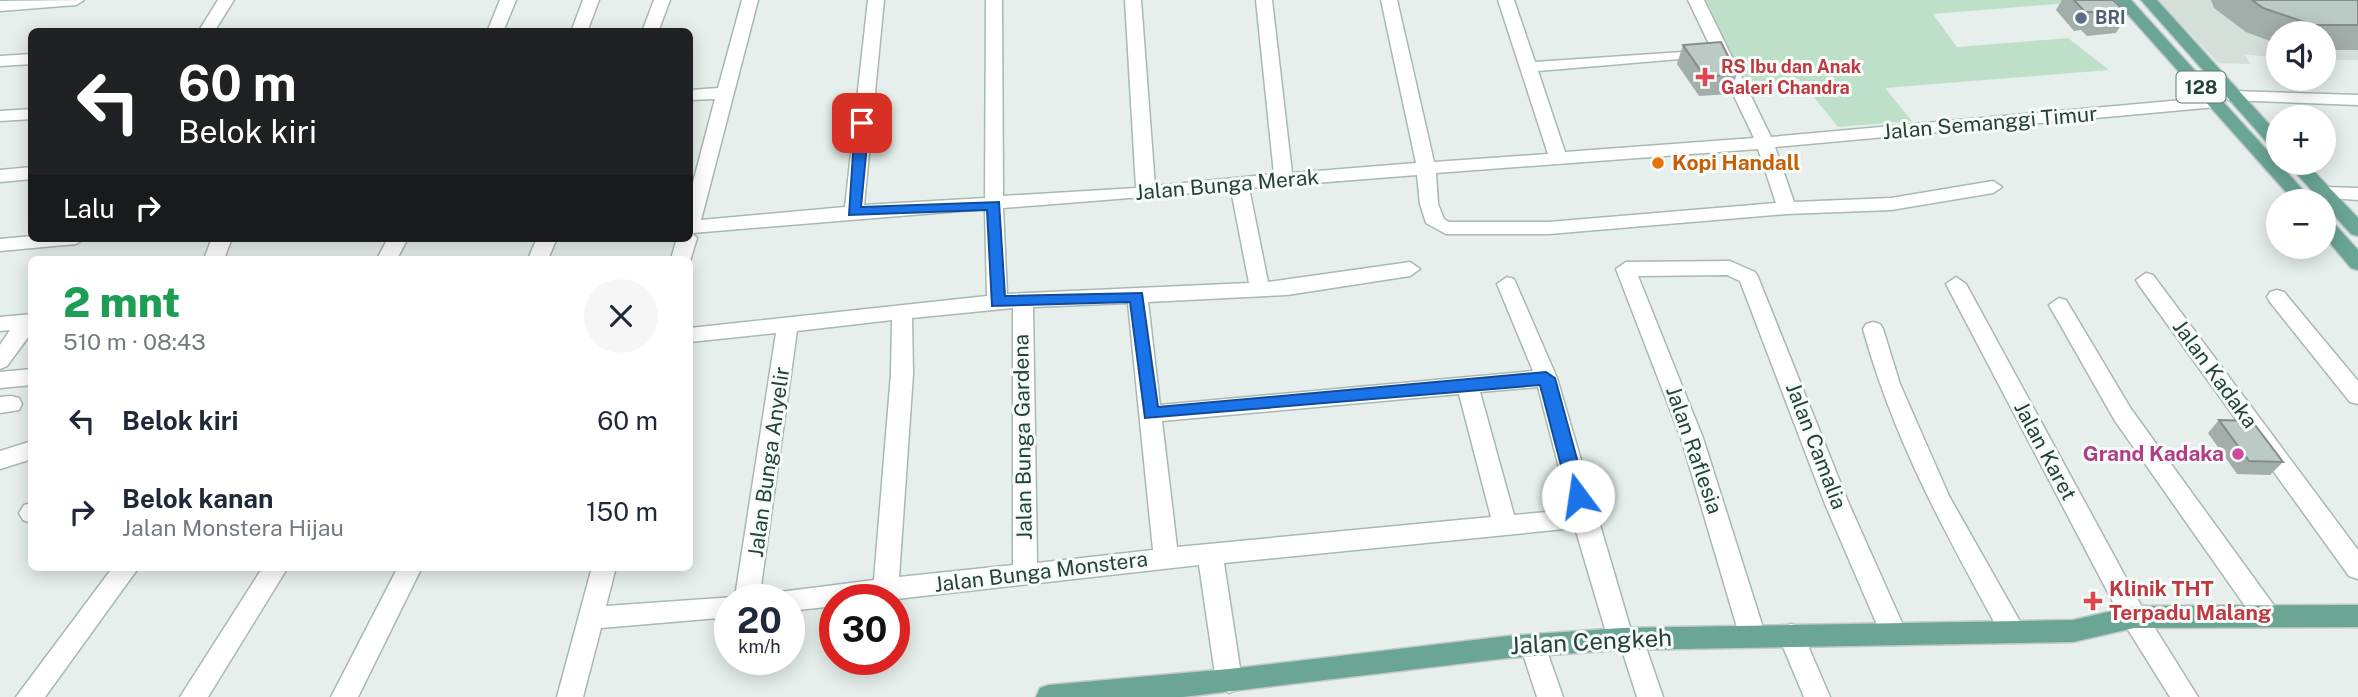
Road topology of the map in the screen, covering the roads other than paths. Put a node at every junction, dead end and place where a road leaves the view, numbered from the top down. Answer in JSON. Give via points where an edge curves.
{"nodes":[{"id":1,"x":76,"y":0,"type":"edge"},
{"id":2,"x":226,"y":0,"type":"edge"},
{"id":3,"x":508,"y":0,"type":"edge"},
{"id":4,"x":591,"y":0,"type":"edge"},
{"id":5,"x":662,"y":0,"type":"edge"},
{"id":6,"x":750,"y":0,"type":"edge"},
{"id":7,"x":876,"y":0,"type":"edge"},
{"id":8,"x":994,"y":0,"type":"edge"},
{"id":9,"x":1133,"y":0,"type":"edge"},
{"id":10,"x":1264,"y":0,"type":"edge"},
{"id":11,"x":1389,"y":0,"type":"edge"},
{"id":12,"x":1506,"y":0,"type":"edge"},
{"id":13,"x":1696,"y":0,"type":"edge"},
{"id":14,"x":2123,"y":0,"type":"edge"},
{"id":15,"x":2149,"y":0,"type":"edge"},
{"id":16,"x":0,"y":6,"type":"edge"},
{"id":17,"x":208,"y":28,"type":"edge"},
{"id":18,"x":492,"y":28,"type":"edge"},
{"id":19,"x":580,"y":28,"type":"edge"},
{"id":20,"x":652,"y":28,"type":"edge"},
{"id":21,"x":1720,"y":53,"type":"junction"},
{"id":22,"x":28,"y":59,"type":"edge"},
{"id":23,"x":0,"y":61,"type":"edge"},
{"id":24,"x":1528,"y":67,"type":"junction"},
{"id":25,"x":725,"y":93,"type":"junction"},
{"id":26,"x":693,"y":95,"type":"edge"},
{"id":27,"x":2234,"y":96,"type":"junction"},
{"id":28,"x":2358,"y":100,"type":"edge"},
{"id":29,"x":2216,"y":102,"type":"junction"},
{"id":30,"x":28,"y":114,"type":"edge"},
{"id":31,"x":0,"y":116,"type":"edge"},
{"id":32,"x":2266,"y":131,"type":"edge"},
{"id":33,"x":1765,"y":143,"type":"junction"},
{"id":34,"x":1558,"y":157,"type":"junction"},
{"id":35,"x":2266,"y":157,"type":"edge"},
{"id":36,"x":1426,"y":168,"type":"junction"},
{"id":37,"x":28,"y":173,"type":"edge"},
{"id":38,"x":2282,"y":175,"type":"edge"},
{"id":39,"x":2307,"y":175,"type":"edge"},
{"id":40,"x":0,"y":176,"type":"edge"},
{"id":41,"x":1284,"y":179,"type":"junction"},
{"id":42,"x":1239,"y":184,"type":"junction"},
{"id":43,"x":1993,"y":187,"type":"dead end"},
{"id":44,"x":2294,"y":189,"type":"edge"},
{"id":45,"x":2320,"y":189,"type":"edge"},
{"id":46,"x":1146,"y":193,"type":"junction"},
{"id":47,"x":2336,"y":193,"type":"edge"},
{"id":48,"x":2358,"y":194,"type":"edge"},
{"id":49,"x":994,"y":205,"type":"junction"},
{"id":50,"x":2336,"y":206,"type":"edge"},
{"id":51,"x":1787,"y":208,"type":"junction"},
{"id":52,"x":854,"y":212,"type":"junction"},
{"id":53,"x":693,"y":216,"type":"edge"},
{"id":54,"x":693,"y":227,"type":"edge"},
{"id":55,"x":2358,"y":230,"type":"edge"},
{"id":56,"x":2336,"y":238,"type":"edge"},
{"id":57,"x":33,"y":242,"type":"edge"},
{"id":58,"x":0,"y":245,"type":"edge"},
{"id":59,"x":2358,"y":263,"type":"edge"},
{"id":60,"x":1410,"y":269,"type":"dead end"},
{"id":61,"x":1626,"y":269,"type":"joint"},
{"id":62,"x":2146,"y":280,"type":"dead end"},
{"id":63,"x":1507,"y":284,"type":"dead end"},
{"id":64,"x":1956,"y":284,"type":"dead end"},
{"id":65,"x":1260,"y":290,"type":"junction"},
{"id":66,"x":1137,"y":296,"type":"junction"},
{"id":67,"x":2277,"y":297,"type":"dead end"},
{"id":68,"x":1023,"y":300,"type":"junction"},
{"id":69,"x":997,"y":302,"type":"junction"},
{"id":70,"x":2059,"y":305,"type":"dead end"},
{"id":71,"x":902,"y":312,"type":"junction"},
{"id":72,"x":28,"y":321,"type":"edge"},
{"id":73,"x":788,"y":323,"type":"junction"},
{"id":74,"x":0,"y":324,"type":"edge"},
{"id":75,"x":28,"y":324,"type":"edge"},
{"id":76,"x":1872,"y":329,"type":"dead end"},
{"id":77,"x":693,"y":335,"type":"edge"},
{"id":78,"x":0,"y":361,"type":"edge"},
{"id":79,"x":28,"y":377,"type":"edge"},
{"id":80,"x":1546,"y":378,"type":"junction"},
{"id":81,"x":0,"y":380,"type":"edge"},
{"id":82,"x":1467,"y":384,"type":"junction"},
{"id":83,"x":2358,"y":396,"type":"edge"},
{"id":84,"x":1151,"y":414,"type":"junction"},
{"id":85,"x":28,"y":451,"type":"edge"},
{"id":86,"x":0,"y":460,"type":"edge"},
{"id":87,"x":1584,"y":518,"type":"junction"},
{"id":88,"x":1506,"y":524,"type":"junction"},
{"id":89,"x":1210,"y":554,"type":"junction"},
{"id":90,"x":1166,"y":558,"type":"junction"},
{"id":91,"x":2358,"y":569,"type":"edge"},
{"id":92,"x":124,"y":571,"type":"edge"},
{"id":93,"x":273,"y":571,"type":"edge"},
{"id":94,"x":408,"y":571,"type":"edge"},
{"id":95,"x":603,"y":571,"type":"edge"},
{"id":96,"x":1025,"y":573,"type":"junction"},
{"id":97,"x":749,"y":584,"type":"edge"},
{"id":98,"x":886,"y":584,"type":"edge"},
{"id":99,"x":910,"y":587,"type":"edge"},
{"id":100,"x":714,"y":607,"type":"edge"},
{"id":101,"x":2266,"y":615,"type":"junction"},
{"id":102,"x":2358,"y":616,"type":"edge"},
{"id":103,"x":2134,"y":617,"type":"junction"},
{"id":104,"x":592,"y":618,"type":"junction"},
{"id":105,"x":2013,"y":632,"type":"junction"},
{"id":106,"x":1752,"y":634,"type":"junction"},
{"id":107,"x":1894,"y":634,"type":"junction"},
{"id":108,"x":1791,"y":635,"type":"junction"},
{"id":109,"x":1626,"y":638,"type":"junction"},
{"id":110,"x":1533,"y":645,"type":"junction"},
{"id":111,"x":1229,"y":681,"type":"junction"},
{"id":112,"x":1096,"y":694,"type":"edge"},
{"id":113,"x":29,"y":697,"type":"edge"},
{"id":114,"x":193,"y":697,"type":"edge"},
{"id":115,"x":344,"y":697,"type":"edge"},
{"id":116,"x":570,"y":697,"type":"edge"},
{"id":117,"x":1049,"y":697,"type":"edge"},
{"id":118,"x":1550,"y":697,"type":"edge"},
{"id":119,"x":1650,"y":697,"type":"edge"},
{"id":120,"x":1817,"y":697,"type":"edge"},
{"id":121,"x":2185,"y":697,"type":"edge"}],
"edges":[{"from":1,"to":16,"type":"street"},
{"from":2,"to":17,"type":"street"},
{"from":3,"to":18,"type":"street"},
{"from":4,"to":19,"type":"street"},
{"from":5,"to":20,"type":"street"},
{"from":6,"to":25,"type":"street"},
{"from":7,"to":52,"type":"street"},
{"from":8,"to":49,"type":"street"},
{"from":9,"to":46,"type":"street"},
{"from":10,"to":41,"type":"street"},
{"from":11,"to":36,"type":"street"},
{"from":12,"to":24,"type":"street"},
{"from":13,"to":21,"type":"street"},
{"from":14,"to":29,"type":"main road","number":"128"},
{"from":15,"to":27,"type":"main road","number":"128"},
{"from":21,"to":24,"type":"street"},
{"from":21,"to":33,"type":"street"},
{"from":22,"to":23,"type":"street"},
{"from":24,"to":34,"type":"street"},
{"from":25,"to":26,"type":"street"},
{"from":25,"to":53,"type":"street"},
{"from":27,"to":28,"type":"street"},
{"from":27,"to":32,"type":"main road","number":"128"},
{"from":29,"to":33,"type":"street","name":"Jalan Semanggi Timur"},
{"from":29,"to":35,"type":"main road","number":"128"},
{"from":30,"to":31,"type":"street"},
{"from":33,"to":34,"type":"street","name":"Jalan Bunga Merak"},
{"from":33,"to":51,"type":"street"},
{"from":34,"to":36,"type":"street","name":"Jalan Bunga Merak"},
{"from":36,"to":41,"type":"street","name":"Jalan Bunga Merak"},
{"from":36,"to":51,"type":"street","via":[[1435,220],[1456,229],[1549,228]]},
{"from":37,"to":40,"type":"street"},
{"from":38,"to":44,"type":"main road","number":"128"},
{"from":39,"to":45,"type":"main road"},
{"from":41,"to":42,"type":"street","name":"Jalan Bunga Merak"},
{"from":42,"to":46,"type":"street","name":"Jalan Bunga Merak"},
{"from":42,"to":65,"type":"street"},
{"from":43,"to":51,"type":"street","via":[[1891,204]]},
{"from":46,"to":49,"type":"street","name":"Jalan Bunga Merak"},
{"from":47,"to":48,"type":"street"},
{"from":49,"to":52,"type":"street","name":"Jalan Bunga Merak"},
{"from":49,"to":69,"type":"street"},
{"from":50,"to":55,"type":"main road"},
{"from":52,"to":54,"type":"street","name":"Jalan Bunga Merak"},
{"from":56,"to":59,"type":"main road"},
{"from":57,"to":58,"type":"street"},
{"from":60,"to":65,"type":"street"},
{"from":61,"to":106,"type":"street","name":"Jalan Raflesia","via":[[1692,438]]},
{"from":61,"to":107,"type":"street","name":"Jalan Camalia","via":[[1730,268],[1748,277]]},
{"from":62,"to":91,"type":"street","name":"Jalan Kadaka"},
{"from":63,"to":80,"type":"street"},
{"from":64,"to":103,"type":"street","name":"Jalan Karet"},
{"from":65,"to":66,"type":"street"},
{"from":66,"to":68,"type":"street"},
{"from":66,"to":84,"type":"street"},
{"from":67,"to":83,"type":"street"},
{"from":68,"to":69,"type":"street"},
{"from":68,"to":96,"type":"street","name":"Jalan Bunga Gardena"},
{"from":69,"to":71,"type":"street"},
{"from":70,"to":101,"type":"street","via":[[2123,415]]},
{"from":71,"to":73,"type":"street"},
{"from":71,"to":98,"type":"street","via":[[902,374]]},
{"from":72,"to":74,"type":"street"},
{"from":73,"to":77,"type":"street"},
{"from":73,"to":97,"type":"street","name":"Jalan Bunga Anyelir"},
{"from":75,"to":78,"type":"street"},
{"from":76,"to":105,"type":"street","via":[[1889,384],[1938,499]]},
{"from":79,"to":81,"type":"street"},
{"from":80,"to":82,"type":"street"},
{"from":80,"to":87,"type":"street"},
{"from":82,"to":84,"type":"street"},
{"from":82,"to":88,"type":"street"},
{"from":84,"to":90,"type":"street"},
{"from":85,"to":86,"type":"street"},
{"from":87,"to":88,"type":"street","name":"Jalan Bunga Monstera"},
{"from":87,"to":109,"type":"street"},
{"from":88,"to":89,"type":"street","name":"Jalan Bunga Monstera"},
{"from":89,"to":90,"type":"street","name":"Jalan Bunga Monstera"},
{"from":89,"to":111,"type":"street"},
{"from":90,"to":96,"type":"street","name":"Jalan Bunga Monstera"},
{"from":92,"to":113,"type":"street"},
{"from":93,"to":114,"type":"street"},
{"from":94,"to":115,"type":"street"},
{"from":95,"to":104,"type":"street"},
{"from":96,"to":99,"type":"street","name":"Jalan Bunga Monstera"},
{"from":100,"to":104,"type":"street"},
{"from":101,"to":102,"type":"main road","name":"Jalan Cengkeh"},
{"from":101,"to":103,"type":"main road","name":"Jalan Cengkeh"},
{"from":103,"to":105,"type":"main road","name":"Jalan Cengkeh","via":[[2073,631]]},
{"from":103,"to":121,"type":"street","name":"Jalan Karet"},
{"from":104,"to":116,"type":"street"},
{"from":105,"to":107,"type":"main road","name":"Jalan Cengkeh"},
{"from":106,"to":108,"type":"main road","name":"Jalan Cengkeh"},
{"from":106,"to":109,"type":"main road","name":"Jalan Cengkeh"},
{"from":107,"to":108,"type":"main road","name":"Jalan Cengkeh"},
{"from":108,"to":120,"type":"street"},
{"from":109,"to":110,"type":"main road","name":"Jalan Cengkeh"},
{"from":109,"to":119,"type":"street"},
{"from":110,"to":111,"type":"main road","name":"Jalan Cengkeh"},
{"from":110,"to":118,"type":"street"},
{"from":111,"to":112,"type":"main road","name":"Jalan Cengkeh"},
{"from":112,"to":117,"type":"main road","name":"Jalan Cengkeh"}]}
